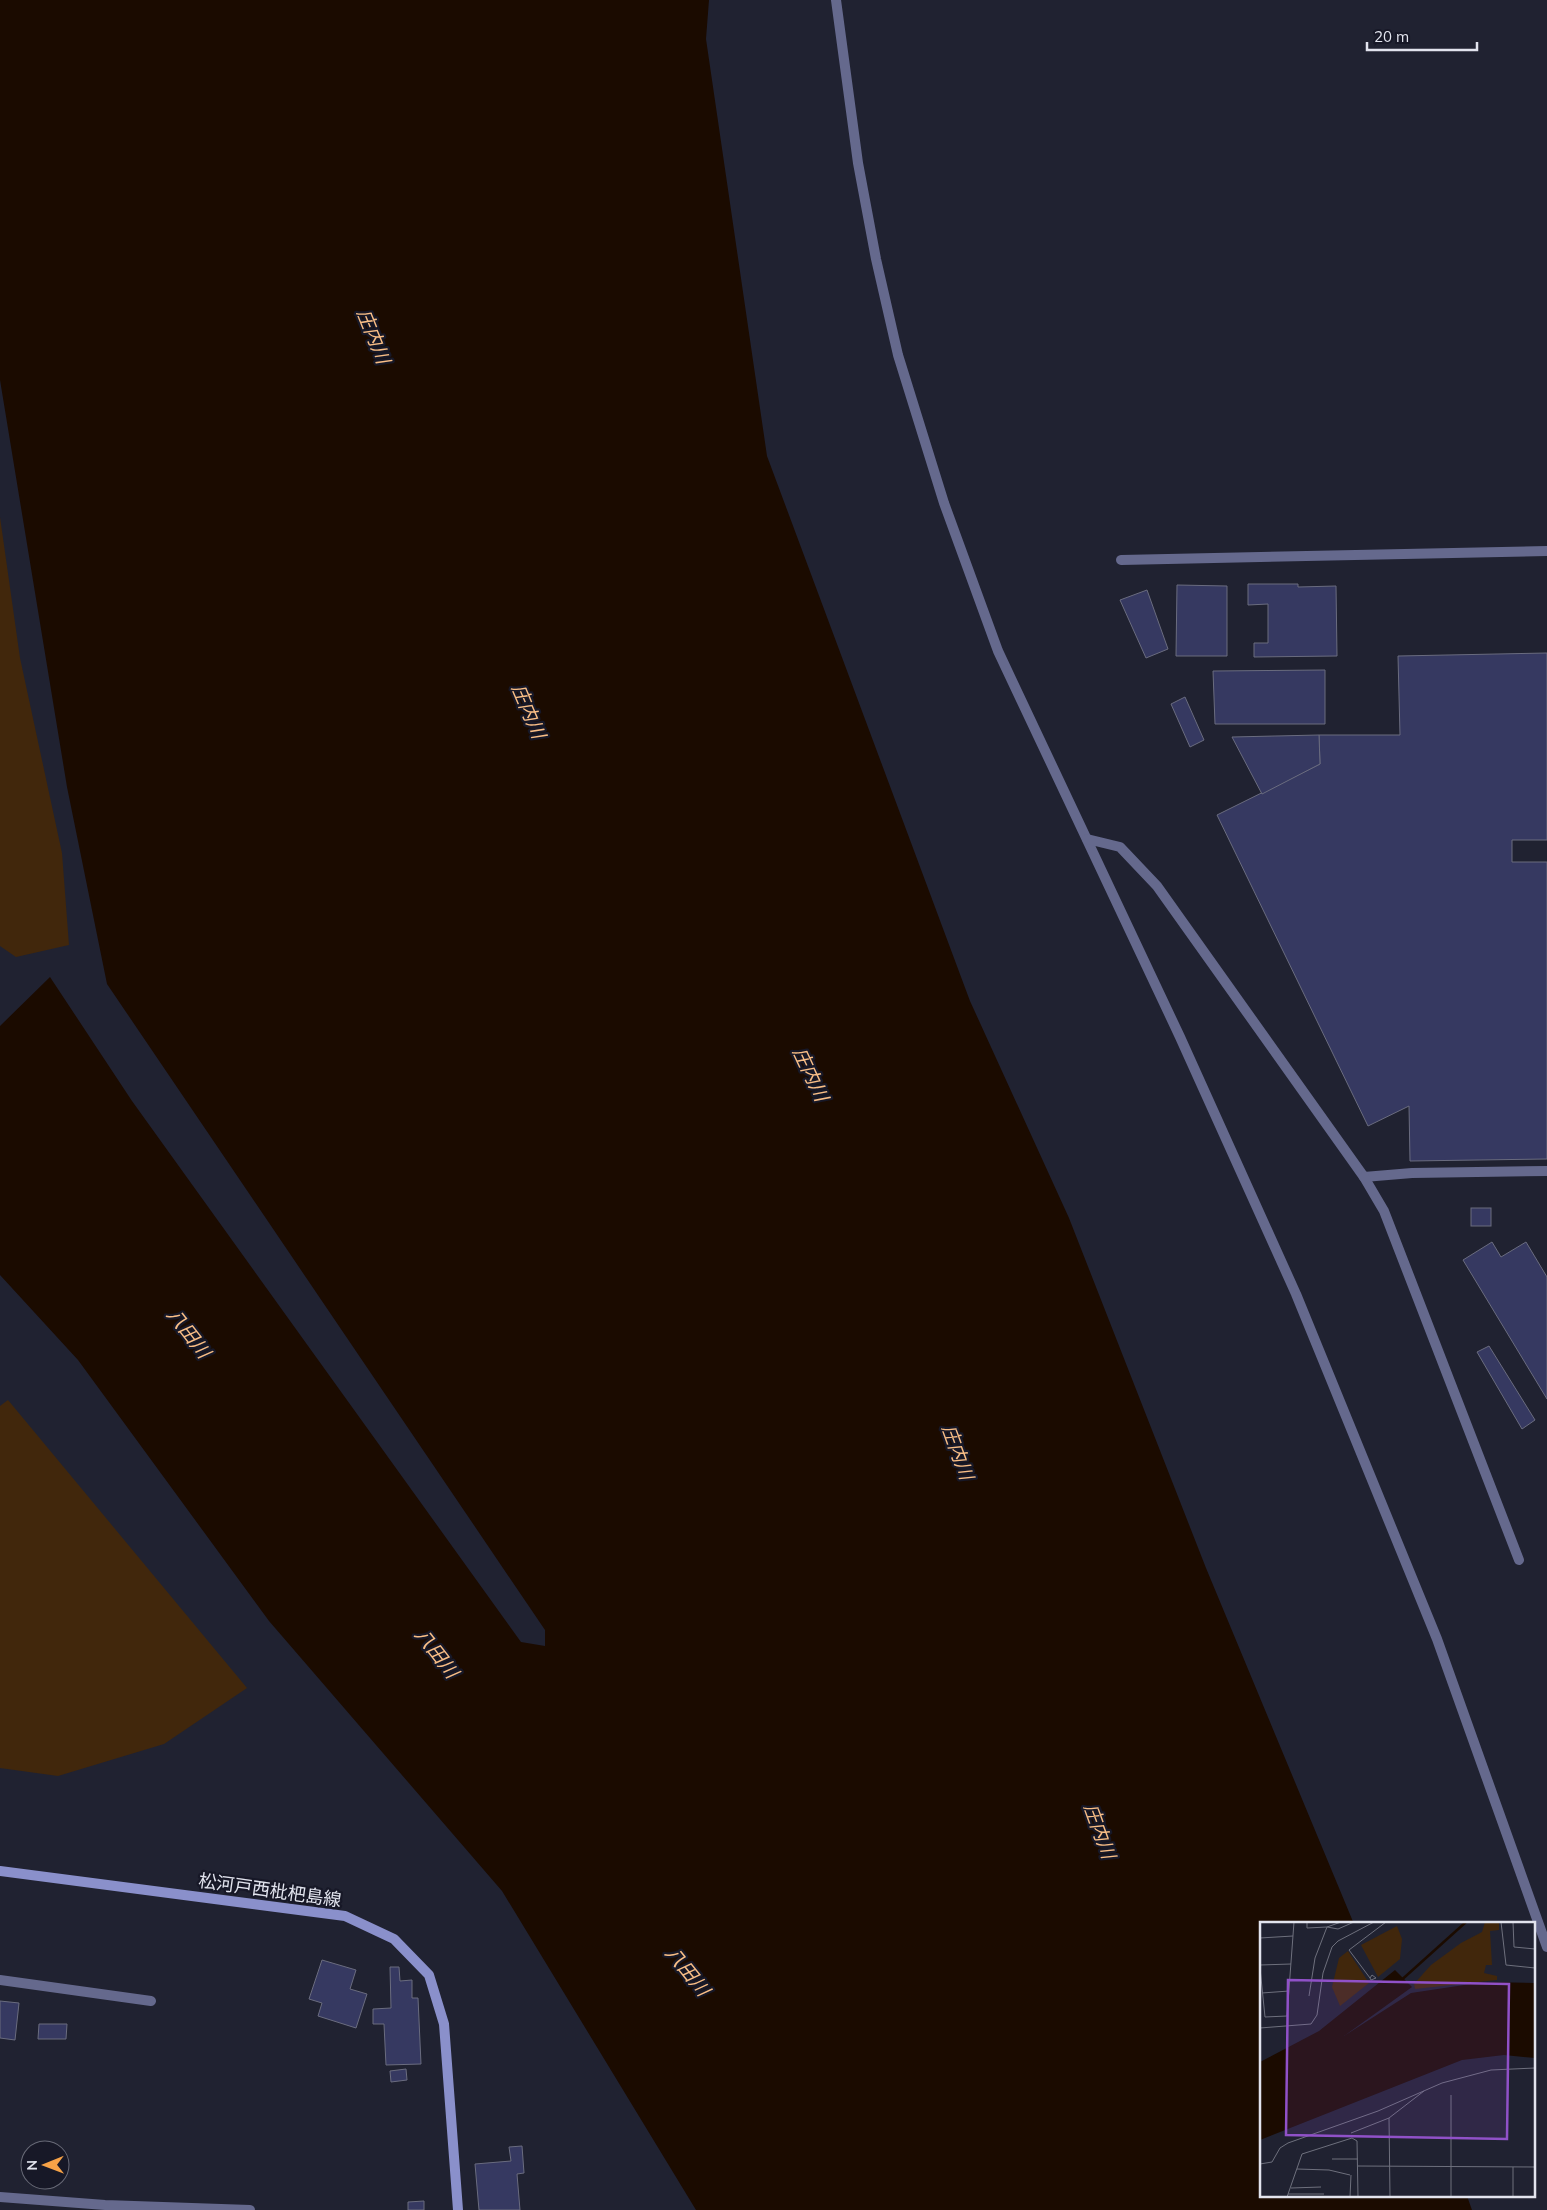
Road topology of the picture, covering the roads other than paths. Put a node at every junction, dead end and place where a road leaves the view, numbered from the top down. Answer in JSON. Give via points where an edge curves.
{"nodes":[{"id":1,"x":836,"y":0,"type":"edge"},
{"id":2,"x":1547,"y":551,"type":"edge"},
{"id":3,"x":1121,"y":560,"type":"dead end"},
{"id":4,"x":1087,"y":839,"type":"junction"},
{"id":5,"x":1547,"y":1171,"type":"edge"},
{"id":6,"x":1364,"y":1177,"type":"junction"},
{"id":7,"x":1519,"y":1560,"type":"dead end"},
{"id":8,"x":0,"y":1871,"type":"edge"},
{"id":9,"x":1547,"y":1947,"type":"edge"},
{"id":10,"x":0,"y":1980,"type":"edge"},
{"id":11,"x":151,"y":2001,"type":"dead end"},
{"id":12,"x":0,"y":2197,"type":"edge"},
{"id":13,"x":105,"y":2208,"type":"edge"},
{"id":14,"x":250,"y":2210,"type":"edge"},
{"id":15,"x":458,"y":2210,"type":"edge"}],
"edges":[{"from":1,"to":4,"type":"street","via":[[858,163],[898,355],[944,503],[998,651]]},
{"from":2,"to":3,"type":"street"},
{"from":4,"to":6,"type":"street","via":[[1120,847],[1157,886]]},
{"from":4,"to":9,"type":"street","via":[[1296,1294],[1437,1639]]},
{"from":5,"to":6,"type":"street"},
{"from":6,"to":7,"type":"street","via":[[1384,1210]]},
{"from":8,"to":15,"type":"main road","name":"松河戸西枇杷島線","via":[[345,1916],[394,1939],[429,1975],[444,2024]]},
{"from":10,"to":11,"type":"street"},
{"from":12,"to":13,"type":"street"},
{"from":13,"to":14,"type":"street"}]}
